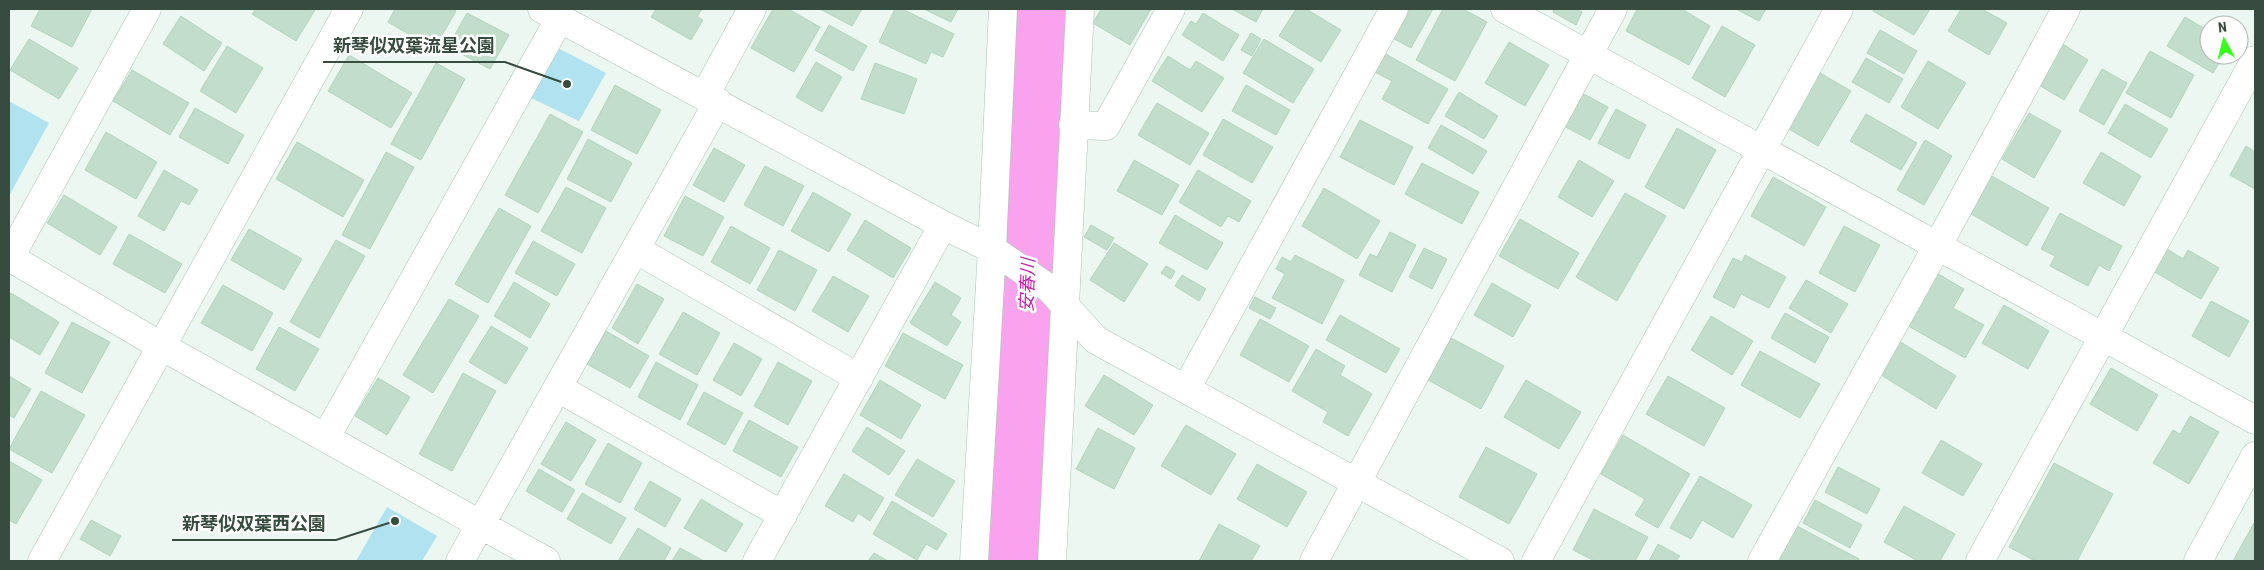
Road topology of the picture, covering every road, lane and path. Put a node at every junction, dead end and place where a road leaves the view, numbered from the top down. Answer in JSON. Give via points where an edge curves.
{"nodes":[{"id":1,"x":146,"y":9,"type":"edge"},
{"id":2,"x":349,"y":9,"type":"edge"},
{"id":3,"x":752,"y":9,"type":"edge"},
{"id":4,"x":1002,"y":9,"type":"edge"},
{"id":5,"x":1080,"y":9,"type":"edge"},
{"id":6,"x":1171,"y":9,"type":"edge"},
{"id":7,"x":1394,"y":9,"type":"edge"},
{"id":8,"x":1505,"y":9,"type":"edge"},
{"id":9,"x":1613,"y":9,"type":"edge"},
{"id":10,"x":1839,"y":9,"type":"edge"},
{"id":11,"x":2066,"y":9,"type":"edge"},
{"id":12,"x":551,"y":13,"type":"edge"},
{"id":13,"x":1588,"y":54,"type":"junction"},
{"id":14,"x":2255,"y":60,"type":"edge"},
{"id":15,"x":711,"y":99,"type":"junction"},
{"id":16,"x":1073,"y":126,"type":"junction"},
{"id":17,"x":1763,"y":149,"type":"junction"},
{"id":18,"x":943,"y":225,"type":"junction"},
{"id":19,"x":1938,"y":245,"type":"junction"},
{"id":20,"x":636,"y":250,"type":"junction"},
{"id":21,"x":999,"y":253,"type":"junction"},
{"id":22,"x":9,"y":258,"type":"edge"},
{"id":23,"x":1057,"y":297,"type":"junction"},
{"id":24,"x":2104,"y":336,"type":"junction"},
{"id":25,"x":161,"y":346,"type":"junction"},
{"id":26,"x":858,"y":378,"type":"junction"},
{"id":27,"x":558,"y":388,"type":"junction"},
{"id":28,"x":1186,"y":389,"type":"junction"},
{"id":29,"x":2255,"y":420,"type":"edge"},
{"id":30,"x":326,"y":437,"type":"junction"},
{"id":31,"x":2255,"y":456,"type":"edge"},
{"id":32,"x":1357,"y":483,"type":"junction"},
{"id":33,"x":782,"y":516,"type":"junction"},
{"id":34,"x":481,"y":525,"type":"junction"},
{"id":35,"x":971,"y":555,"type":"edge"},
{"id":36,"x":42,"y":561,"type":"edge"},
{"id":37,"x":460,"y":561,"type":"edge"},
{"id":38,"x":546,"y":561,"type":"edge"},
{"id":39,"x":757,"y":561,"type":"edge"},
{"id":40,"x":1052,"y":561,"type":"edge"},
{"id":41,"x":1314,"y":561,"type":"edge"},
{"id":42,"x":1500,"y":561,"type":"edge"},
{"id":43,"x":1536,"y":561,"type":"edge"},
{"id":44,"x":1762,"y":561,"type":"edge"},
{"id":45,"x":1980,"y":561,"type":"edge"},
{"id":46,"x":2198,"y":561,"type":"edge"}],
"edges":[{"from":1,"to":22,"type":"street"},
{"from":2,"to":25,"type":"street"},
{"from":3,"to":15,"type":"street"},
{"from":4,"to":21,"type":"street"},
{"from":5,"to":16,"type":"street"},
{"from":6,"to":16,"type":"street","via":[[1106,126]]},
{"from":7,"to":28,"type":"street"},
{"from":8,"to":13,"type":"street"},
{"from":9,"to":13,"type":"street"},
{"from":10,"to":17,"type":"street"},
{"from":11,"to":19,"type":"street"},
{"from":12,"to":15,"type":"street"},
{"from":12,"to":30,"type":"street"},
{"from":13,"to":17,"type":"street"},
{"from":13,"to":32,"type":"street"},
{"from":14,"to":24,"type":"street"},
{"from":15,"to":18,"type":"street"},
{"from":15,"to":20,"type":"street"},
{"from":16,"to":23,"type":"street"},
{"from":17,"to":19,"type":"street"},
{"from":17,"to":43,"type":"street"},
{"from":18,"to":21,"type":"street"},
{"from":18,"to":26,"type":"street"},
{"from":19,"to":24,"type":"street"},
{"from":19,"to":44,"type":"street"},
{"from":20,"to":26,"type":"street"},
{"from":20,"to":27,"type":"street"},
{"from":21,"to":23,"type":"street"},
{"from":21,"to":35,"type":"street"},
{"from":22,"to":25,"type":"street"},
{"from":23,"to":28,"type":"street","via":[[1096,340]]},
{"from":23,"to":40,"type":"street"},
{"from":24,"to":29,"type":"street"},
{"from":24,"to":45,"type":"street"},
{"from":25,"to":30,"type":"street"},
{"from":25,"to":36,"type":"street"},
{"from":26,"to":33,"type":"street"},
{"from":27,"to":33,"type":"street"},
{"from":27,"to":34,"type":"street"},
{"from":28,"to":32,"type":"street"},
{"from":30,"to":34,"type":"street"},
{"from":31,"to":46,"type":"street"},
{"from":32,"to":41,"type":"street"},
{"from":32,"to":42,"type":"street"},
{"from":33,"to":39,"type":"street"},
{"from":34,"to":37,"type":"street"},
{"from":34,"to":38,"type":"street"}]}
